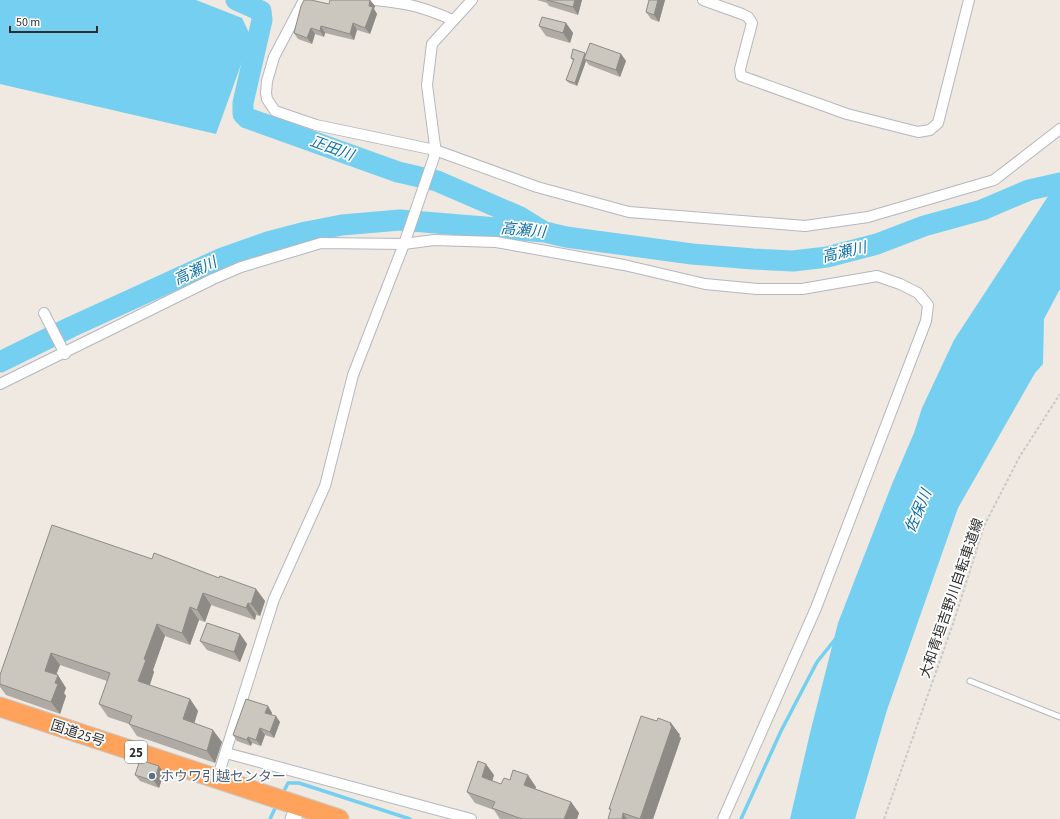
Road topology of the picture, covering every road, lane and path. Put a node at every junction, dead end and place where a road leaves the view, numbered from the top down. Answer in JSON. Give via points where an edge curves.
{"nodes":[{"id":1,"x":304,"y":0,"type":"edge"},
{"id":2,"x":374,"y":0,"type":"edge"},
{"id":3,"x":472,"y":0,"type":"edge"},
{"id":4,"x":703,"y":0,"type":"edge"},
{"id":5,"x":969,"y":0,"type":"edge"},
{"id":6,"x":452,"y":20,"type":"junction"},
{"id":7,"x":1060,"y":129,"type":"edge"},
{"id":8,"x":435,"y":150,"type":"junction"},
{"id":9,"x":405,"y":242,"type":"junction"},
{"id":10,"x":44,"y":313,"type":"dead end"},
{"id":11,"x":64,"y":352,"type":"junction"},
{"id":12,"x":0,"y":384,"type":"edge"},
{"id":13,"x":1060,"y":394,"type":"edge"},
{"id":14,"x":970,"y":681,"type":"dead end"},
{"id":15,"x":0,"y":708,"type":"edge"},
{"id":16,"x":1060,"y":717,"type":"edge"},
{"id":17,"x":226,"y":753,"type":"junction"},
{"id":18,"x":217,"y":778,"type":"junction"},
{"id":19,"x":288,"y":806,"type":"edge"},
{"id":20,"x":339,"y":819,"type":"edge"},
{"id":21,"x":471,"y":819,"type":"edge"},
{"id":22,"x":723,"y":819,"type":"edge"},
{"id":23,"x":884,"y":819,"type":"edge"}],
"edges":[{"from":1,"to":8,"type":"street","via":[[274,57],[266,93],[270,106],[275,111],[316,125]]},
{"from":2,"to":6,"type":"street","via":[[410,4]]},
{"from":3,"to":6,"type":"street"},
{"from":4,"to":5,"type":"street","via":[[742,14],[752,23],[740,69],[741,76],[847,114],[918,132],[930,130],[938,123]]},
{"from":6,"to":8,"type":"street","via":[[432,44],[427,86]]},
{"from":7,"to":8,"type":"street","via":[[994,180],[868,216],[805,226],[629,212],[537,187]]},
{"from":8,"to":9,"type":"street"},
{"from":9,"to":11,"type":"street","via":[[320,243],[240,267]]},
{"from":9,"to":17,"type":"street","via":[[353,375],[325,486],[274,599]]},
{"from":9,"to":22,"type":"street","via":[[496,242],[624,265],[705,284],[757,289],[802,289],[878,276],[918,293],[928,305],[926,321],[816,608]]},
{"from":10,"to":11,"type":"street"},
{"from":11,"to":12,"type":"street"},
{"from":13,"to":23,"type":"path","name":"大和青垣吉野川自転車道線","via":[[1020,456],[984,526],[954,621]]},
{"from":14,"to":16,"type":"lane"},
{"from":15,"to":18,"type":"highway","name":"国道25号","number":"25"},
{"from":17,"to":18,"type":"street"},
{"from":17,"to":21,"type":"street"},
{"from":18,"to":19,"type":"highway","name":"国道25号","number":"25"},
{"from":19,"to":20,"type":"highway","name":"国道25号","number":"25"}]}
